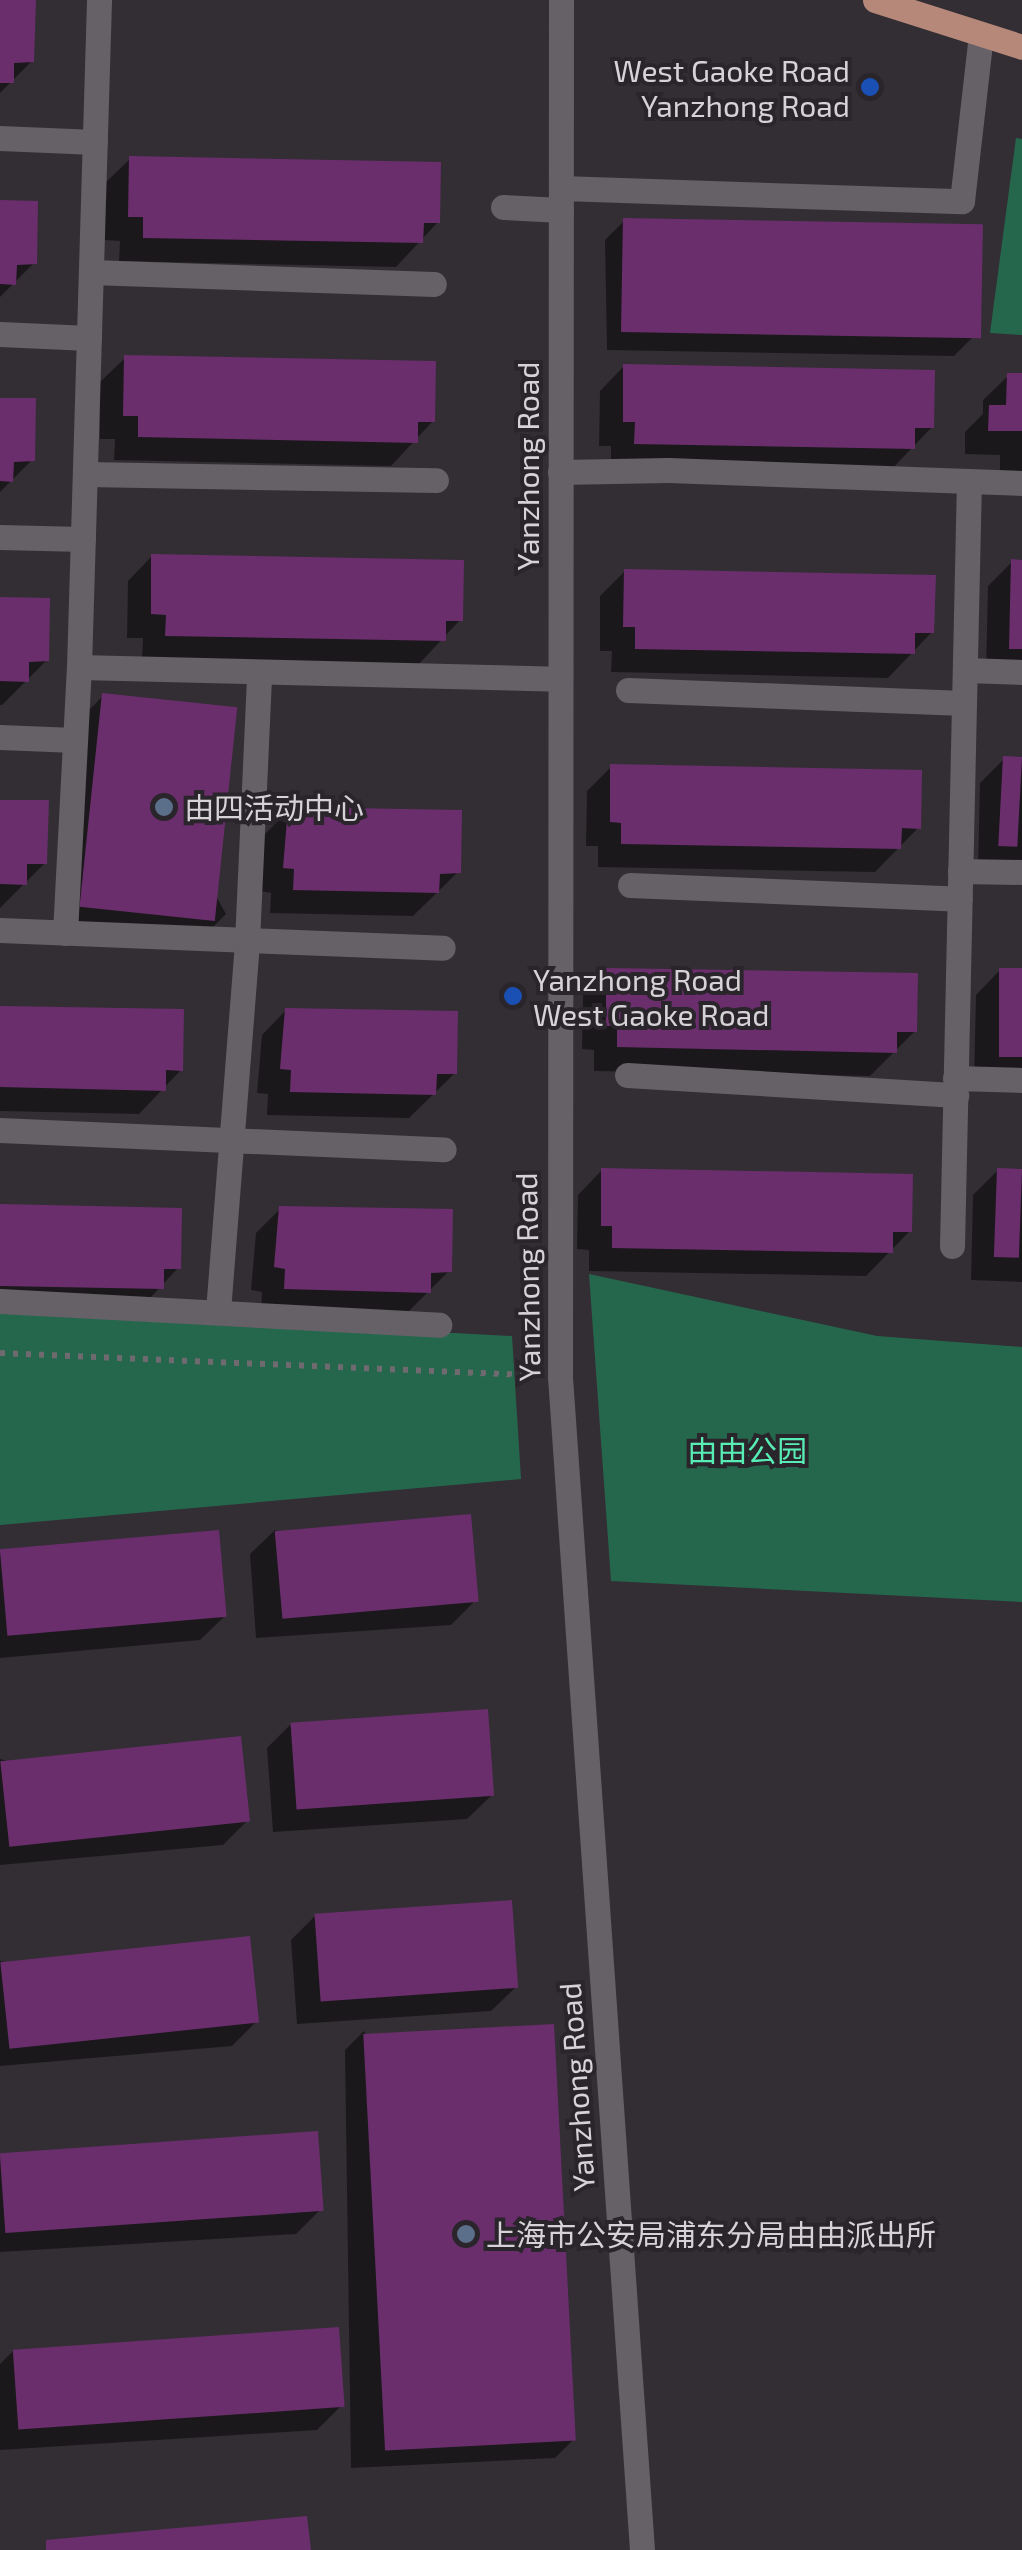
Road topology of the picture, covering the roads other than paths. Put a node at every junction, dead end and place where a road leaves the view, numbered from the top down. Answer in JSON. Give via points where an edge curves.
{"nodes":[{"id":1,"x":100,"y":0,"type":"edge"},
{"id":2,"x":561,"y":0,"type":"edge"},
{"id":3,"x":875,"y":0,"type":"edge"},
{"id":4,"x":981,"y":34,"type":"junction"},
{"id":5,"x":1022,"y":47,"type":"edge"},
{"id":6,"x":0,"y":138,"type":"edge"},
{"id":7,"x":95,"y":142,"type":"junction"},
{"id":8,"x":561,"y":199,"type":"junction"},
{"id":9,"x":503,"y":206,"type":"dead end"},
{"id":10,"x":92,"y":272,"type":"junction"},
{"id":11,"x":434,"y":284,"type":"dead end"},
{"id":12,"x":0,"y":334,"type":"edge"},
{"id":13,"x":89,"y":338,"type":"junction"},
{"id":14,"x":560,"y":472,"type":"junction"},
{"id":15,"x":85,"y":474,"type":"junction"},
{"id":16,"x":436,"y":480,"type":"dead end"},
{"id":17,"x":969,"y":482,"type":"junction"},
{"id":18,"x":1022,"y":484,"type":"edge"},
{"id":19,"x":0,"y":538,"type":"edge"},
{"id":20,"x":83,"y":539,"type":"junction"},
{"id":21,"x":79,"y":667,"type":"junction"},
{"id":22,"x":965,"y":670,"type":"junction"},
{"id":23,"x":1022,"y":672,"type":"edge"},
{"id":24,"x":259,"y":673,"type":"junction"},
{"id":25,"x":559,"y":680,"type":"junction"},
{"id":26,"x":628,"y":690,"type":"dead end"},
{"id":27,"x":964,"y":703,"type":"junction"},
{"id":28,"x":0,"y":737,"type":"edge"},
{"id":29,"x":76,"y":740,"type":"junction"},
{"id":30,"x":960,"y":871,"type":"junction"},
{"id":31,"x":1022,"y":872,"type":"edge"},
{"id":32,"x":630,"y":885,"type":"dead end"},
{"id":33,"x":960,"y":899,"type":"junction"},
{"id":34,"x":0,"y":930,"type":"edge"},
{"id":35,"x":65,"y":933,"type":"junction"},
{"id":36,"x":247,"y":942,"type":"junction"},
{"id":37,"x":443,"y":948,"type":"dead end"},
{"id":38,"x":627,"y":1075,"type":"dead end"},
{"id":39,"x":1022,"y":1080,"type":"edge"},
{"id":40,"x":956,"y":1086,"type":"junction"},
{"id":41,"x":0,"y":1130,"type":"edge"},
{"id":42,"x":230,"y":1139,"type":"junction"},
{"id":43,"x":444,"y":1149,"type":"dead end"},
{"id":44,"x":952,"y":1246,"type":"dead end"},
{"id":45,"x":0,"y":1301,"type":"edge"},
{"id":46,"x":218,"y":1311,"type":"junction"},
{"id":47,"x":439,"y":1324,"type":"dead end"},
{"id":48,"x":642,"y":2550,"type":"edge"}],
"edges":[{"from":1,"to":7,"type":"street"},
{"from":2,"to":8,"type":"street","name":"Yanzhong Road"},
{"from":3,"to":4,"type":"main road"},
{"from":4,"to":5,"type":"main road"},
{"from":4,"to":8,"type":"street","via":[[962,201]]},
{"from":6,"to":7,"type":"street"},
{"from":7,"to":10,"type":"street"},
{"from":8,"to":9,"type":"street"},
{"from":8,"to":14,"type":"street","name":"Yanzhong Road"},
{"from":10,"to":11,"type":"street"},
{"from":10,"to":13,"type":"street"},
{"from":12,"to":13,"type":"street"},
{"from":13,"to":15,"type":"street"},
{"from":14,"to":17,"type":"street"},
{"from":14,"to":25,"type":"street","name":"Yanzhong Road"},
{"from":15,"to":16,"type":"street"},
{"from":15,"to":20,"type":"street"},
{"from":17,"to":18,"type":"street"},
{"from":17,"to":22,"type":"street"},
{"from":19,"to":20,"type":"street"},
{"from":20,"to":21,"type":"street"},
{"from":21,"to":24,"type":"street"},
{"from":21,"to":29,"type":"street"},
{"from":22,"to":23,"type":"street"},
{"from":22,"to":27,"type":"street"},
{"from":24,"to":25,"type":"street"},
{"from":24,"to":36,"type":"street"},
{"from":25,"to":48,"type":"street","name":"Yanzhong Road","via":[[560,1376]]},
{"from":26,"to":27,"type":"street"},
{"from":27,"to":30,"type":"street"},
{"from":28,"to":29,"type":"street"},
{"from":29,"to":35,"type":"street"},
{"from":30,"to":31,"type":"street"},
{"from":30,"to":33,"type":"street"},
{"from":32,"to":33,"type":"street"},
{"from":33,"to":40,"type":"street"},
{"from":34,"to":35,"type":"street"},
{"from":35,"to":36,"type":"street"},
{"from":36,"to":37,"type":"street"},
{"from":36,"to":42,"type":"street"},
{"from":38,"to":40,"type":"street"},
{"from":39,"to":40,"type":"street"},
{"from":40,"to":44,"type":"street"},
{"from":41,"to":42,"type":"street"},
{"from":42,"to":43,"type":"street"},
{"from":42,"to":46,"type":"street"},
{"from":45,"to":46,"type":"street"},
{"from":46,"to":47,"type":"street"}]}
